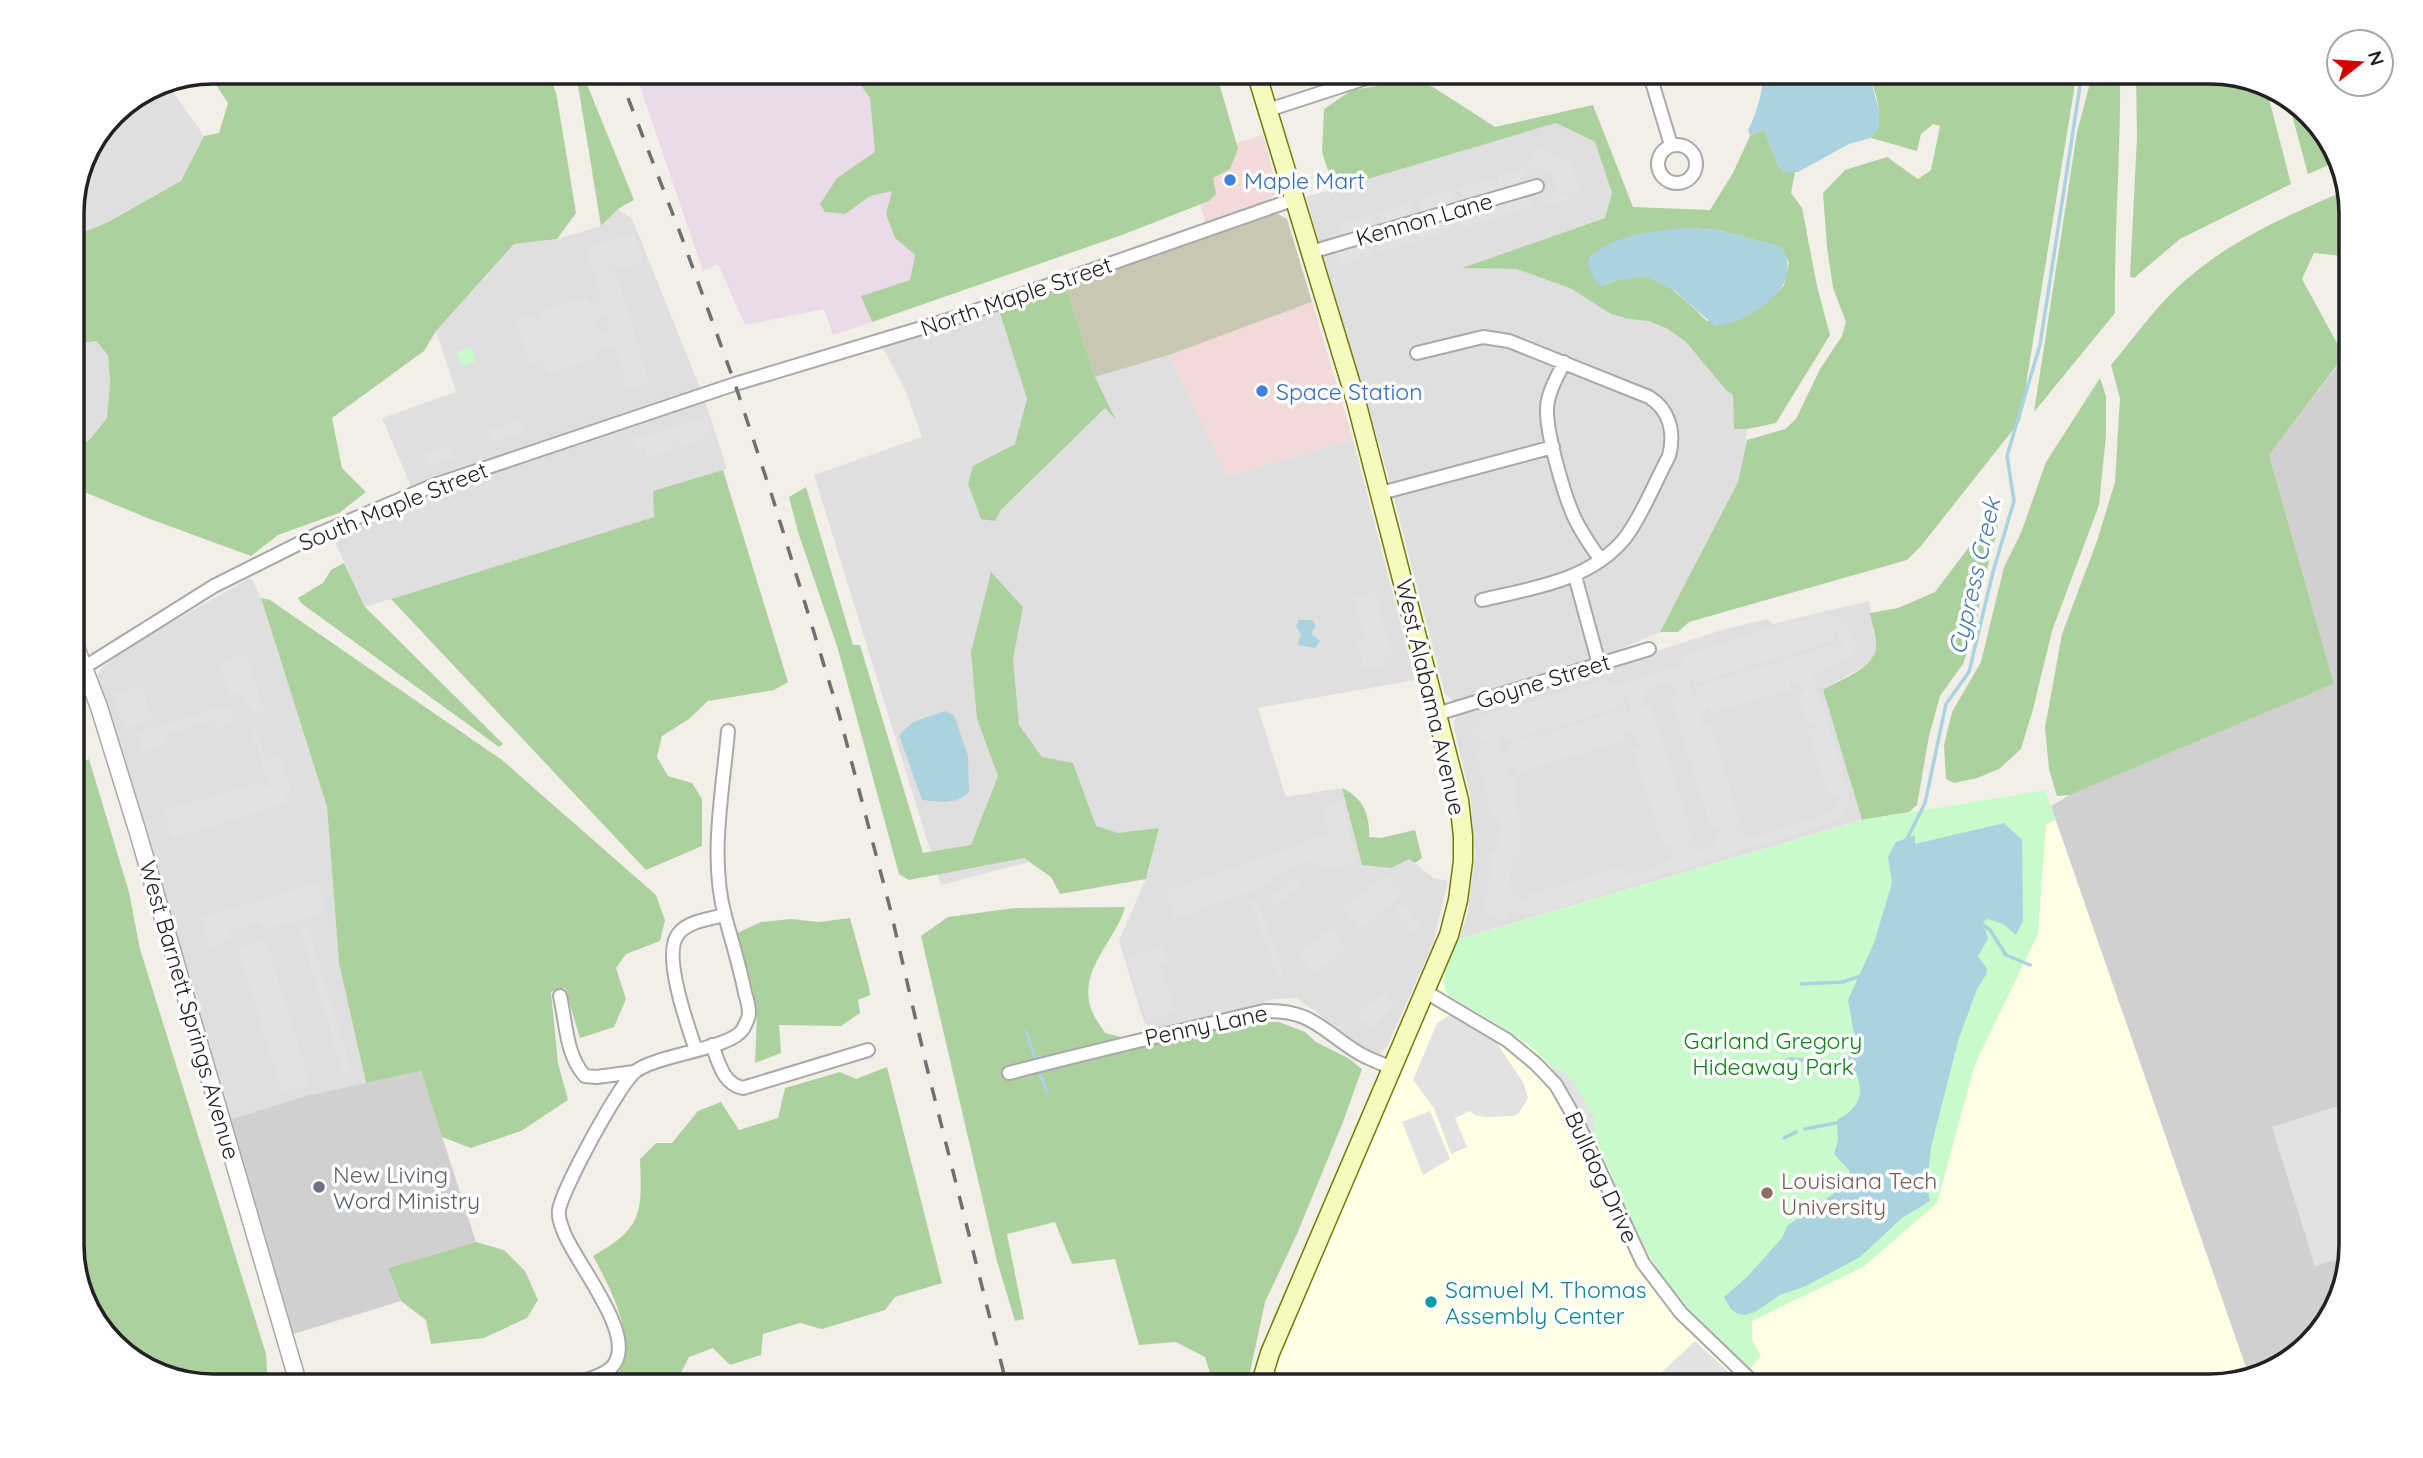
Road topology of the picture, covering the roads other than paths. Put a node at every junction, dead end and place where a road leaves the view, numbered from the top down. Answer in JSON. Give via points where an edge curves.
{"nodes":[{"id":1,"x":1260,"y":84,"type":"edge"},
{"id":2,"x":1348,"y":84,"type":"edge"},
{"id":3,"x":1653,"y":84,"type":"edge"},
{"id":4,"x":1268,"y":110,"type":"junction"},
{"id":5,"x":1671,"y":145,"type":"dead end"},
{"id":6,"x":1537,"y":186,"type":"dead end"},
{"id":7,"x":1295,"y":199,"type":"junction"},
{"id":8,"x":1311,"y":252,"type":"junction"},
{"id":9,"x":1417,"y":353,"type":"dead end"},
{"id":10,"x":1564,"y":362,"type":"junction"},
{"id":11,"x":735,"y":384,"type":"joint"},
{"id":12,"x":1553,"y":447,"type":"junction"},
{"id":13,"x":1381,"y":493,"type":"junction"},
{"id":14,"x":1601,"y":560,"type":"junction"},
{"id":15,"x":1575,"y":576,"type":"junction"},
{"id":16,"x":1482,"y":600,"type":"dead end"},
{"id":17,"x":1649,"y":649,"type":"dead end"},
{"id":18,"x":1599,"y":664,"type":"junction"},
{"id":19,"x":84,"y":668,"type":"edge"},
{"id":20,"x":84,"y":685,"type":"edge"},
{"id":21,"x":1437,"y":714,"type":"junction"},
{"id":22,"x":729,"y":731,"type":"dead end"},
{"id":23,"x":724,"y":915,"type":"junction"},
{"id":24,"x":1426,"y":992,"type":"junction"},
{"id":25,"x":561,"y":996,"type":"dead end"},
{"id":26,"x":712,"y":1045,"type":"junction"},
{"id":27,"x":696,"y":1050,"type":"junction"},
{"id":28,"x":868,"y":1051,"type":"dead end"},
{"id":29,"x":1392,"y":1068,"type":"junction"},
{"id":30,"x":634,"y":1072,"type":"junction"},
{"id":31,"x":1009,"y":1073,"type":"dead end"},
{"id":32,"x":296,"y":1374,"type":"edge"},
{"id":33,"x":602,"y":1374,"type":"edge"},
{"id":34,"x":1264,"y":1374,"type":"edge"},
{"id":35,"x":1744,"y":1374,"type":"edge"}],
"edges":[{"from":1,"to":4,"type":"main road","name":"West Alabama Avenue"},
{"from":2,"to":4,"type":"street"},
{"from":3,"to":5,"type":"street"},
{"from":4,"to":7,"type":"main road","name":"West Alabama Avenue"},
{"from":6,"to":8,"type":"street","name":"Kennon Lane"},
{"from":7,"to":8,"type":"main road","name":"West Alabama Avenue"},
{"from":7,"to":11,"type":"street","name":"North Maple Street","via":[[958,317]]},
{"from":8,"to":13,"type":"main road","name":"West Alabama Avenue"},
{"from":9,"to":10,"type":"street","via":[[1470,339],[1495,338]]},
{"from":10,"to":12,"type":"street","via":[[1547,408]]},
{"from":10,"to":14,"type":"street","via":[[1657,402],[1672,432],[1669,456],[1632,527]]},
{"from":11,"to":19,"type":"street","name":"South Maple Street","via":[[432,486],[318,534],[214,586]]},
{"from":12,"to":13,"type":"street"},
{"from":12,"to":14,"type":"street","via":[[1571,510]]},
{"from":13,"to":21,"type":"main road","name":"West Alabama Avenue"},
{"from":14,"to":15,"type":"street"},
{"from":15,"to":16,"type":"street"},
{"from":15,"to":18,"type":"street"},
{"from":17,"to":18,"type":"street","name":"Goyne Street"},
{"from":18,"to":21,"type":"street","name":"Goyne Street"},
{"from":20,"to":32,"type":"street","name":"West Barnett Springs Avenue","via":[[138,833]]},
{"from":21,"to":24,"type":"main road","name":"West Alabama Avenue","via":[[1459,800],[1463,861],[1454,918]]},
{"from":22,"to":23,"type":"street","via":[[719,859]]},
{"from":23,"to":26,"type":"street","via":[[749,1015],[741,1032]]},
{"from":23,"to":27,"type":"street","via":[[687,927],[677,934],[673,946],[677,985]]},
{"from":24,"to":29,"type":"main road","name":"West Alabama Avenue"},
{"from":24,"to":35,"type":"street","name":"Bulldog Drive","via":[[1507,1040],[1556,1085],[1643,1262],[1681,1314]]},
{"from":25,"to":30,"type":"street","via":[[577,1068],[585,1076],[597,1077]]},
{"from":26,"to":27,"type":"street"},
{"from":26,"to":28,"type":"street","via":[[726,1078],[743,1088]]},
{"from":27,"to":30,"type":"street"},
{"from":29,"to":31,"type":"street","name":"Penny Lane","via":[[1361,1055],[1308,1018],[1276,1010]]},
{"from":29,"to":34,"type":"main road","name":"West Alabama Avenue"},
{"from":30,"to":33,"type":"street","via":[[606,1113],[559,1212],[572,1251],[608,1308],[618,1334],[614,1366]]}]}
